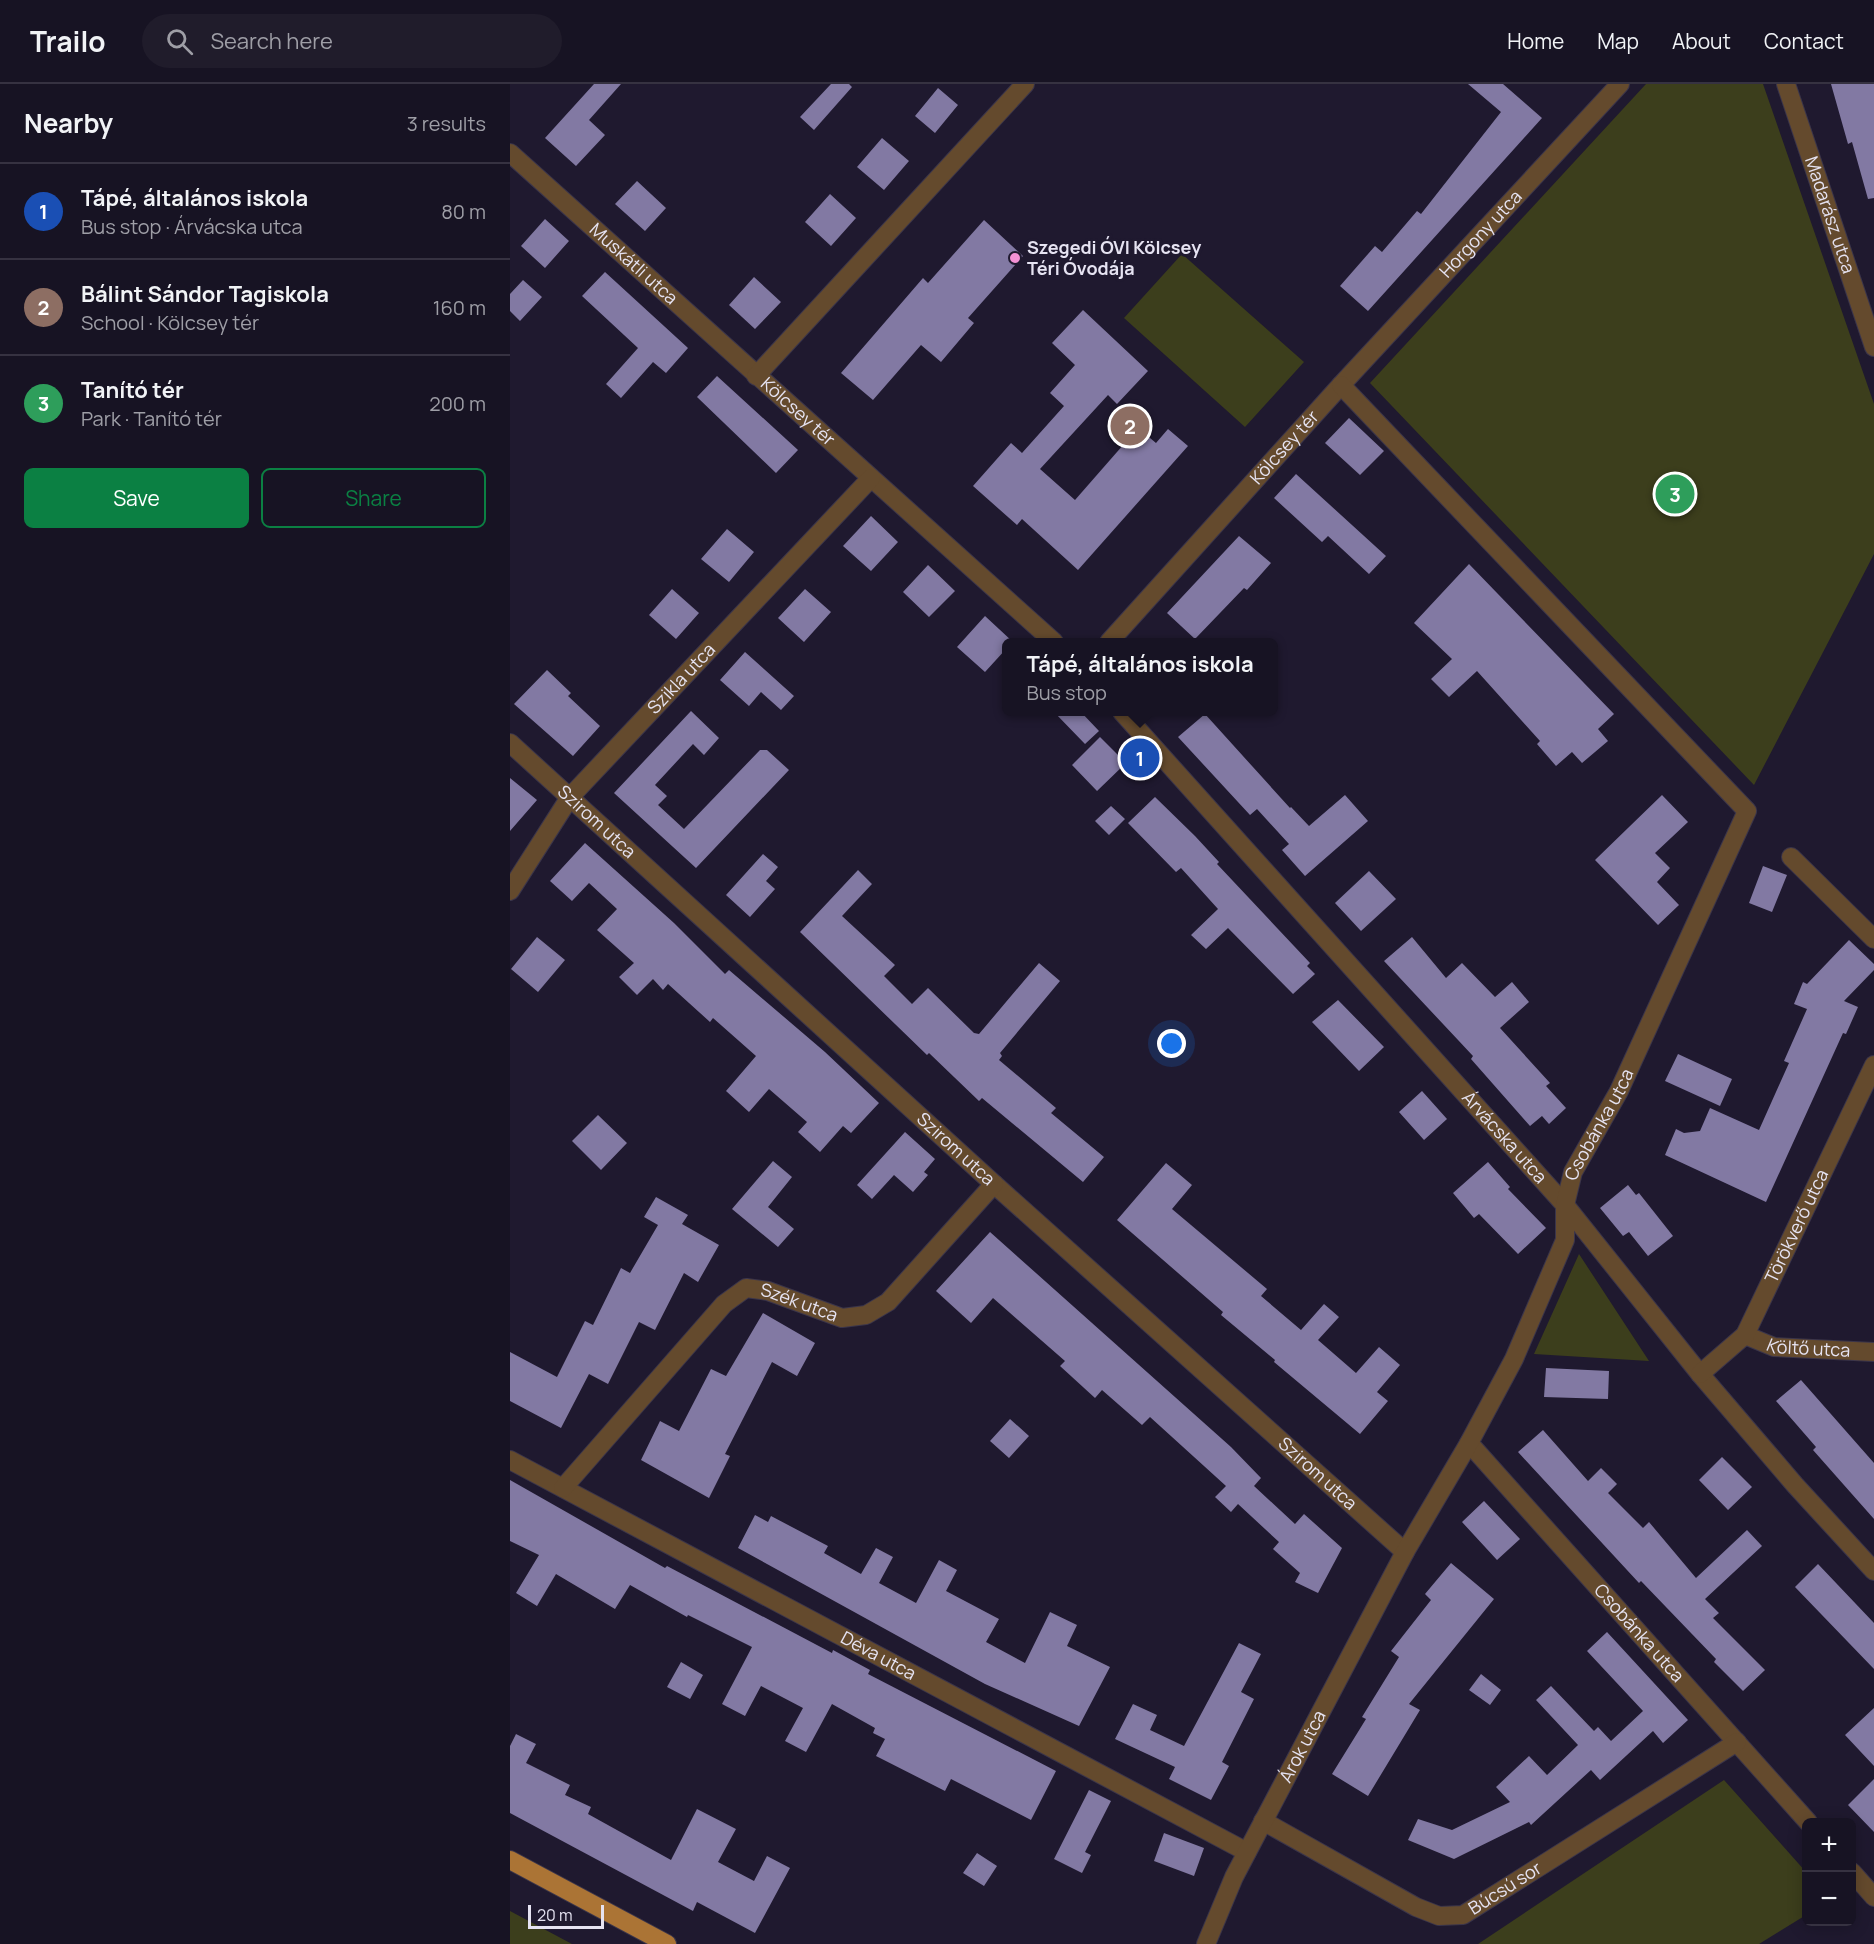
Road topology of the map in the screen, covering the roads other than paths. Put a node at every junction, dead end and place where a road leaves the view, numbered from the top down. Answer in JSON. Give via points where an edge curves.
{"nodes":[{"id":1,"x":1025,"y":84,"type":"edge"},
{"id":2,"x":1620,"y":84,"type":"edge"},
{"id":3,"x":1786,"y":84,"type":"edge"},
{"id":4,"x":510,"y":153,"type":"edge"},
{"id":5,"x":1874,"y":347,"type":"edge"},
{"id":6,"x":756,"y":376,"type":"junction"},
{"id":7,"x":1341,"y":385,"type":"junction"},
{"id":8,"x":870,"y":478,"type":"junction"},
{"id":9,"x":1050,"y":638,"type":"edge"},
{"id":10,"x":1113,"y":638,"type":"edge"},
{"id":11,"x":1126,"y":716,"type":"edge"},
{"id":12,"x":510,"y":743,"type":"edge"},
{"id":13,"x":570,"y":797,"type":"junction"},
{"id":14,"x":1791,"y":857,"type":"dead end"},
{"id":15,"x":510,"y":891,"type":"edge"},
{"id":16,"x":1874,"y":939,"type":"edge"},
{"id":17,"x":1874,"y":1065,"type":"edge"},
{"id":18,"x":994,"y":1184,"type":"junction"},
{"id":19,"x":1565,"y":1205,"type":"junction"},
{"id":20,"x":1745,"y":1335,"type":"junction"},
{"id":21,"x":1874,"y":1352,"type":"edge"},
{"id":22,"x":1700,"y":1374,"type":"junction"},
{"id":23,"x":1469,"y":1443,"type":"junction"},
{"id":24,"x":510,"y":1460,"type":"edge"},
{"id":25,"x":563,"y":1488,"type":"junction"},
{"id":26,"x":1405,"y":1552,"type":"junction"},
{"id":27,"x":1874,"y":1571,"type":"edge"},
{"id":28,"x":1737,"y":1742,"type":"junction"},
{"id":29,"x":1804,"y":1818,"type":"edge"},
{"id":30,"x":1263,"y":1821,"type":"junction"},
{"id":31,"x":1247,"y":1852,"type":"junction"},
{"id":32,"x":510,"y":1860,"type":"edge"},
{"id":33,"x":1856,"y":1877,"type":"edge"},
{"id":34,"x":1874,"y":1897,"type":"edge"},
{"id":35,"x":667,"y":1944,"type":"edge"},
{"id":36,"x":1206,"y":1944,"type":"edge"}],
"edges":[{"from":1,"to":6,"type":"street","name":"Kölcsey tér"},
{"from":2,"to":7,"type":"street","name":"Horgony utca"},
{"from":3,"to":5,"type":"street","name":"Madarász utca"},
{"from":4,"to":6,"type":"street","name":"Muskátli utca"},
{"from":6,"to":8,"type":"street","name":"Kölcsey tér"},
{"from":7,"to":10,"type":"street","name":"Kölcsey tér"},
{"from":7,"to":19,"type":"street","name":"Csobánka utca","via":[[1747,811],[1619,1091],[1573,1172]]},
{"from":8,"to":9,"type":"street","name":"Kölcsey tér"},
{"from":8,"to":13,"type":"street","name":"Szikla utca"},
{"from":11,"to":19,"type":"street","name":"Árvácska utca"},
{"from":12,"to":13,"type":"street","name":"Szirom utca"},
{"from":13,"to":15,"type":"street","name":"Szikla utca"},
{"from":13,"to":18,"type":"street","name":"Szirom utca"},
{"from":14,"to":16,"type":"street"},
{"from":17,"to":20,"type":"street","name":"Törökverő utca"},
{"from":18,"to":25,"type":"street","name":"Szék utca","via":[[888,1302],[866,1316],[842,1318],[768,1291],[746,1288],[724,1305]]},
{"from":18,"to":26,"type":"street","name":"Szirom utca"},
{"from":19,"to":22,"type":"street","name":"Árvácska utca"},
{"from":19,"to":23,"type":"street","name":"Csobánka utca","via":[[1565,1240],[1514,1359]]},
{"from":20,"to":21,"type":"street","name":"Költő utca","via":[[1774,1347]]},
{"from":20,"to":22,"type":"street","name":"Törökverő utca"},
{"from":22,"to":27,"type":"street","name":"Árvácska utca"},
{"from":23,"to":26,"type":"street","name":"Csobánka utca"},
{"from":23,"to":28,"type":"street","name":"Csobánka utca"},
{"from":24,"to":25,"type":"street","name":"Déva utca"},
{"from":25,"to":31,"type":"street","name":"Déva utca"},
{"from":26,"to":30,"type":"street","name":"Árok utca"},
{"from":28,"to":29,"type":"street","name":"Csobánka utca"},
{"from":28,"to":30,"type":"street","name":"Búcsú sor","via":[[1463,1915],[1439,1916],[1416,1907]]},
{"from":30,"to":31,"type":"street","name":"Árok utca"},
{"from":31,"to":36,"type":"street","name":"Árok utca"},
{"from":32,"to":35,"type":"main road"},
{"from":33,"to":34,"type":"street"}]}
